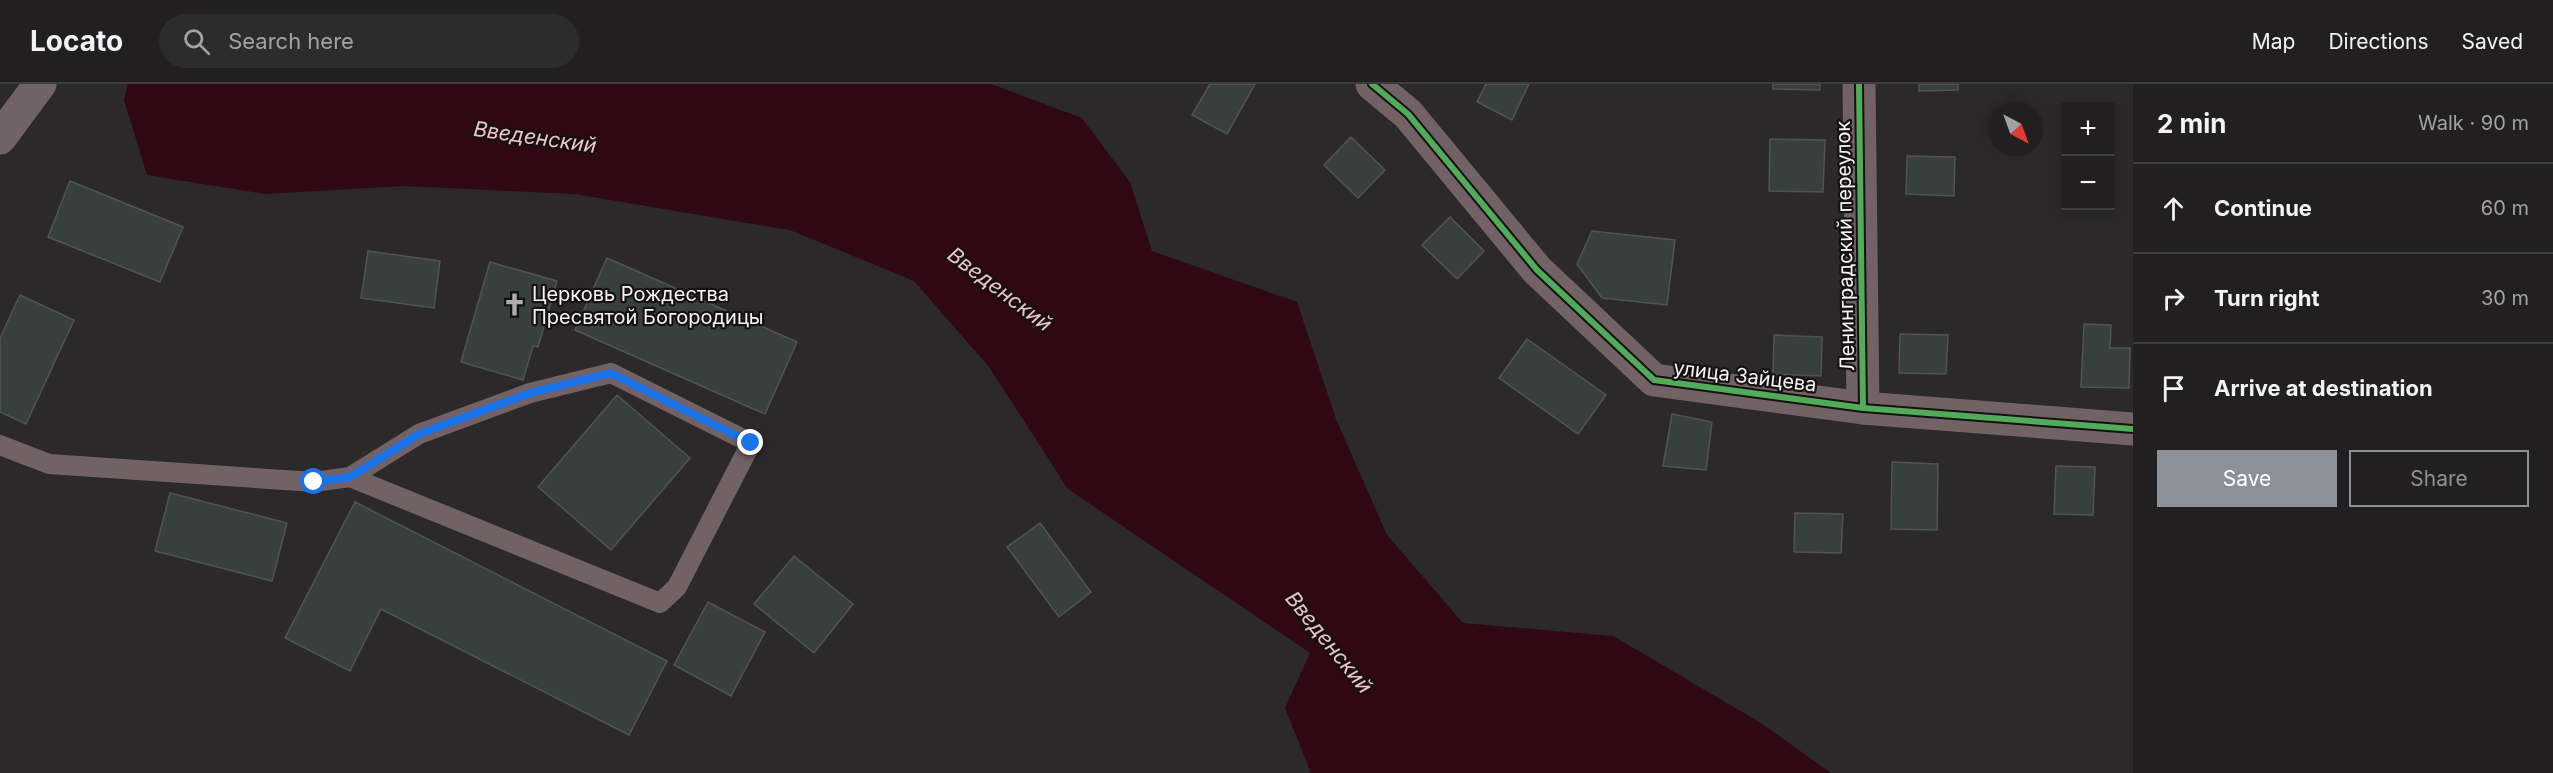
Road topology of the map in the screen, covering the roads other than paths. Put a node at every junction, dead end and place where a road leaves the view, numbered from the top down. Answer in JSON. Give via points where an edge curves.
{"nodes":[{"id":1,"x":40,"y":84,"type":"edge"},
{"id":2,"x":1371,"y":84,"type":"edge"},
{"id":3,"x":1859,"y":84,"type":"edge"},
{"id":4,"x":0,"y":138,"type":"edge"},
{"id":5,"x":1863,"y":408,"type":"junction"},
{"id":6,"x":2133,"y":429,"type":"edge"},
{"id":7,"x":0,"y":444,"type":"edge"},
{"id":8,"x":350,"y":477,"type":"junction"}],
"edges":[{"from":1,"to":4,"type":"main road"},
{"from":2,"to":5,"type":"street","name":"улица Зайцева","via":[[1408,114],[1538,270],[1654,380]]},
{"from":3,"to":5,"type":"street","name":"Ленинградский переулок"},
{"from":5,"to":6,"type":"street","name":"улица Зайцева"},
{"from":7,"to":8,"type":"lane","via":[[49,464],[314,482]]},
{"from":8,"to":8,"type":"lane","via":[[660,603],[677,587],[751,443],[611,373],[530,393],[419,434]]}]}
